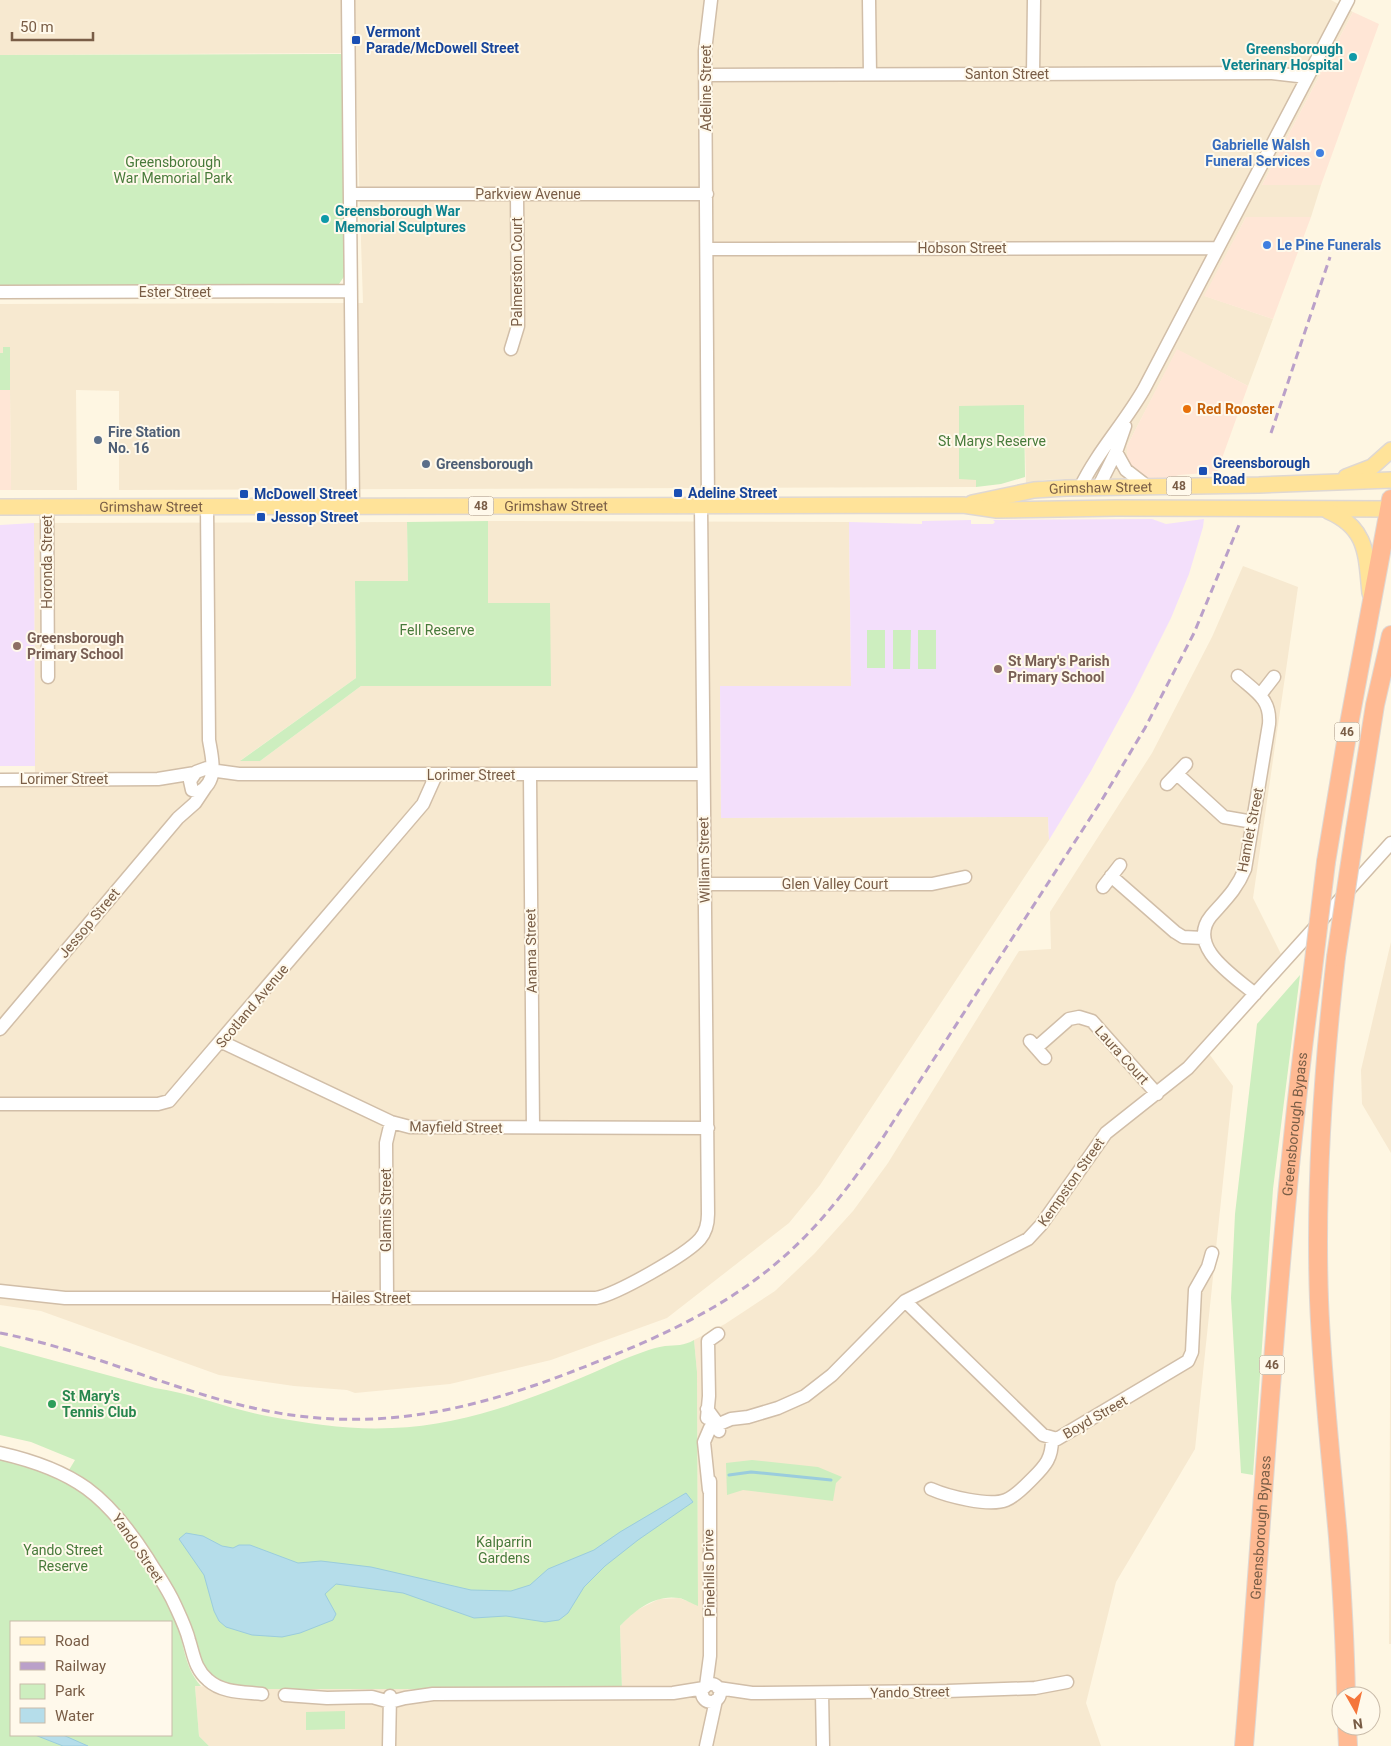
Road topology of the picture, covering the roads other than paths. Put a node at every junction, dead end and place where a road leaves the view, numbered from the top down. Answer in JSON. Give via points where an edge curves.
{"nodes":[{"id":1,"x":348,"y":0,"type":"edge"},
{"id":2,"x":711,"y":0,"type":"edge"},
{"id":3,"x":870,"y":0,"type":"edge"},
{"id":4,"x":1034,"y":0,"type":"edge"},
{"id":5,"x":1348,"y":0,"type":"edge"},
{"id":6,"x":870,"y":74,"type":"junction"},
{"id":7,"x":1034,"y":74,"type":"junction"},
{"id":8,"x":706,"y":75,"type":"junction"},
{"id":9,"x":1307,"y":77,"type":"junction"},
{"id":10,"x":350,"y":194,"type":"junction"},
{"id":11,"x":517,"y":194,"type":"junction"},
{"id":12,"x":706,"y":194,"type":"junction"},
{"id":13,"x":1218,"y":248,"type":"junction"},
{"id":14,"x":707,"y":249,"type":"junction"},
{"id":15,"x":351,"y":291,"type":"junction"},
{"id":16,"x":0,"y":292,"type":"edge"},
{"id":17,"x":511,"y":348,"type":"dead end"},
{"id":18,"x":1128,"y":417,"type":"junction"},
{"id":19,"x":1391,"y":450,"type":"edge"},
{"id":20,"x":1116,"y":452,"type":"junction"},
{"id":21,"x":1391,"y":480,"type":"edge"},
{"id":22,"x":1328,"y":483,"type":"junction"},
{"id":23,"x":1148,"y":487,"type":"junction"},
{"id":24,"x":1080,"y":488,"type":"junction"},
{"id":25,"x":1098,"y":488,"type":"junction"},
{"id":26,"x":963,"y":505,"type":"junction"},
{"id":27,"x":47,"y":506,"type":"junction"},
{"id":28,"x":207,"y":506,"type":"junction"},
{"id":29,"x":353,"y":506,"type":"junction"},
{"id":30,"x":705,"y":506,"type":"junction"},
{"id":31,"x":1390,"y":506,"type":"edge"},
{"id":32,"x":0,"y":507,"type":"edge"},
{"id":33,"x":1080,"y":509,"type":"junction"},
{"id":34,"x":1324,"y":510,"type":"junction"},
{"id":35,"x":1371,"y":602,"type":"junction"},
{"id":36,"x":1391,"y":634,"type":"edge"},
{"id":37,"x":1238,"y":676,"type":"dead end"},
{"id":38,"x":48,"y":677,"type":"dead end"},
{"id":39,"x":1274,"y":677,"type":"dead end"},
{"id":40,"x":1260,"y":695,"type":"junction"},
{"id":41,"x":1186,"y":764,"type":"dead end"},
{"id":42,"x":703,"y":774,"type":"junction"},
{"id":43,"x":1177,"y":774,"type":"junction"},
{"id":44,"x":436,"y":775,"type":"junction"},
{"id":45,"x":530,"y":775,"type":"junction"},
{"id":46,"x":203,"y":778,"type":"junction"},
{"id":47,"x":0,"y":780,"type":"edge"},
{"id":48,"x":1167,"y":784,"type":"dead end"},
{"id":49,"x":1253,"y":822,"type":"junction"},
{"id":50,"x":1391,"y":844,"type":"edge"},
{"id":51,"x":1120,"y":865,"type":"dead end"},
{"id":52,"x":1111,"y":876,"type":"junction"},
{"id":53,"x":964,"y":877,"type":"dead end"},
{"id":54,"x":704,"y":884,"type":"junction"},
{"id":55,"x":1103,"y":887,"type":"dead end"},
{"id":56,"x":1203,"y":938,"type":"junction"},
{"id":57,"x":1255,"y":994,"type":"junction"},
{"id":58,"x":0,"y":1029,"type":"edge"},
{"id":59,"x":222,"y":1042,"type":"junction"},
{"id":60,"x":1045,"y":1058,"type":"dead end"},
{"id":61,"x":1157,"y":1094,"type":"junction"},
{"id":62,"x":0,"y":1104,"type":"edge"},
{"id":63,"x":391,"y":1122,"type":"junction"},
{"id":64,"x":533,"y":1128,"type":"junction"},
{"id":65,"x":708,"y":1128,"type":"junction"},
{"id":66,"x":708,"y":1214,"type":"joint"},
{"id":67,"x":1212,"y":1253,"type":"dead end"},
{"id":68,"x":0,"y":1292,"type":"edge"},
{"id":69,"x":387,"y":1298,"type":"junction"},
{"id":70,"x":905,"y":1302,"type":"junction"},
{"id":71,"x":708,"y":1340,"type":"dead end"},
{"id":72,"x":716,"y":1427,"type":"junction"},
{"id":73,"x":1052,"y":1439,"type":"junction"},
{"id":74,"x":0,"y":1453,"type":"edge"},
{"id":75,"x":931,"y":1489,"type":"dead end"},
{"id":76,"x":1067,"y":1682,"type":"dead end"},
{"id":77,"x":1346,"y":1686,"type":"edge"},
{"id":78,"x":711,"y":1693,"type":"junction"},
{"id":79,"x":822,"y":1693,"type":"junction"},
{"id":80,"x":390,"y":1699,"type":"junction"},
{"id":81,"x":390,"y":1746,"type":"edge"},
{"id":82,"x":706,"y":1746,"type":"edge"},
{"id":83,"x":823,"y":1746,"type":"edge"},
{"id":84,"x":1244,"y":1746,"type":"edge"}],
"edges":[{"from":1,"to":10,"type":"street"},
{"from":2,"to":8,"type":"street","name":"Adeline Street"},
{"from":3,"to":6,"type":"street"},
{"from":4,"to":7,"type":"street"},
{"from":5,"to":9,"type":"street"},
{"from":6,"to":7,"type":"street","name":"Santon Street"},
{"from":6,"to":8,"type":"street","name":"Santon Street"},
{"from":7,"to":9,"type":"street","name":"Santon Street","via":[[1272,74]]},
{"from":8,"to":12,"type":"street","name":"Adeline Street"},
{"from":9,"to":13,"type":"street"},
{"from":10,"to":11,"type":"street","name":"Parkview Avenue"},
{"from":10,"to":15,"type":"street"},
{"from":11,"to":12,"type":"street","name":"Parkview Avenue"},
{"from":11,"to":17,"type":"street","name":"Palmerston Court","via":[[518,326]]},
{"from":12,"to":14,"type":"street","name":"Adeline Street"},
{"from":13,"to":14,"type":"street","name":"Hobson Street"},
{"from":13,"to":18,"type":"street"},
{"from":14,"to":30,"type":"street","name":"Adeline Street"},
{"from":15,"to":16,"type":"street","name":"Ester Street"},
{"from":15,"to":29,"type":"street"},
{"from":18,"to":20,"type":"street"},
{"from":18,"to":24,"type":"street"},
{"from":19,"to":22,"type":"main road","via":[[1372,467]]},
{"from":20,"to":23,"type":"street","via":[[1126,470]]},
{"from":20,"to":25,"type":"street"},
{"from":21,"to":22,"type":"main road","name":"Grimshaw Street","number":"48"},
{"from":22,"to":23,"type":"main road","name":"Grimshaw Street","number":"48"},
{"from":23,"to":25,"type":"main road","name":"Grimshaw Street","number":"48"},
{"from":24,"to":25,"type":"main road","name":"Grimshaw Street","number":"48"},
{"from":24,"to":26,"type":"main road","name":"Grimshaw Street","number":"48","via":[[1034,490]]},
{"from":24,"to":33,"type":"main road"},
{"from":25,"to":33,"type":"main road"},
{"from":26,"to":30,"type":"main road","name":"Grimshaw Street","number":"48"},
{"from":26,"to":33,"type":"main road","name":"Grimshaw Street","number":"48","via":[[997,510]]},
{"from":27,"to":28,"type":"main road","name":"Grimshaw Street","number":"48"},
{"from":27,"to":32,"type":"main road","name":"Grimshaw Street","number":"48"},
{"from":27,"to":38,"type":"street","name":"Horonda Street"},
{"from":28,"to":29,"type":"main road","name":"Grimshaw Street","number":"48"},
{"from":28,"to":46,"type":"street","name":"Jessop Street","via":[[209,740]]},
{"from":29,"to":30,"type":"main road","name":"Grimshaw Street","number":"48"},
{"from":30,"to":42,"type":"street","name":"William Street"},
{"from":31,"to":34,"type":"main road","name":"Grimshaw Street","number":"48"},
{"from":31,"to":35,"type":"highway","name":"Greensborough Bypass","number":"46"},
{"from":33,"to":34,"type":"main road","name":"Grimshaw Street","number":"48"},
{"from":34,"to":35,"type":"main road","via":[[1349,523],[1361,539]]},
{"from":35,"to":84,"type":"highway","name":"Greensborough Bypass","number":"46","bridge":true,"via":[[1326,862],[1297,1088],[1283,1228]]},
{"from":36,"to":77,"type":"highway","name":"Greensborough Bypass","number":"46","bridge":true,"via":[[1355,830],[1336,957],[1324,1074],[1318,1260],[1322,1363],[1343,1604]]},
{"from":37,"to":40,"type":"street","name":"Hamlet Street"},
{"from":39,"to":40,"type":"street"},
{"from":40,"to":49,"type":"street","name":"Hamlet Street","via":[[1268,704],[1270,716]]},
{"from":41,"to":43,"type":"street"},
{"from":42,"to":45,"type":"street","name":"Lorimer Street"},
{"from":42,"to":54,"type":"street","name":"William Street"},
{"from":43,"to":48,"type":"street"},
{"from":43,"to":49,"type":"street","via":[[1224,817]]},
{"from":44,"to":45,"type":"street","name":"Lorimer Street"},
{"from":44,"to":46,"type":"street","name":"Lorimer Street","via":[[239,774]]},
{"from":44,"to":59,"type":"street","name":"Scotland Avenue","via":[[423,804]]},
{"from":45,"to":64,"type":"street","name":"Anama Street"},
{"from":46,"to":47,"type":"street","name":"Lorimer Street"},
{"from":46,"to":58,"type":"street","name":"Jessop Street","via":[[195,803],[178,818]]},
{"from":49,"to":56,"type":"street","name":"Hamlet Street","via":[[1240,880],[1206,924]]},
{"from":50,"to":57,"type":"street","name":"Kempston Street"},
{"from":51,"to":52,"type":"street"},
{"from":52,"to":55,"type":"street"},
{"from":52,"to":56,"type":"street","via":[[1175,932],[1188,938]]},
{"from":53,"to":54,"type":"street","name":"Glen Valley Court","via":[[932,884]]},
{"from":54,"to":65,"type":"street","name":"William Street"},
{"from":56,"to":57,"type":"street","via":[[1210,954]]},
{"from":57,"to":61,"type":"street","name":"Kempston Street","via":[[1188,1068]]},
{"from":59,"to":62,"type":"street","name":"Scotland Avenue","via":[[174,1098],[163,1103]]},
{"from":59,"to":63,"type":"street","name":"Mayfield Street"},
{"from":60,"to":61,"type":"street","name":"Laura Court","via":[[1033,1044],[1069,1019],[1086,1018]]},
{"from":61,"to":70,"type":"street","name":"Kempston Street","via":[[1098,1142],[1028,1239]]},
{"from":63,"to":64,"type":"street","name":"Mayfield Street","via":[[417,1127]]},
{"from":63,"to":69,"type":"street","name":"Glamis Street","via":[[386,1143]]},
{"from":64,"to":65,"type":"street","name":"Mayfield Street"},
{"from":65,"to":66,"type":"street","name":"William Street"},
{"from":66,"to":69,"type":"street","name":"Hailes Street","via":[[703,1235],[691,1247],[602,1297]]},
{"from":67,"to":73,"type":"street","name":"Boyd Street","via":[[1195,1290],[1188,1360],[1062,1438]]},
{"from":68,"to":69,"type":"street","name":"Hailes Street","via":[[65,1298]]},
{"from":70,"to":72,"type":"street","name":"Kempston Street","via":[[816,1389],[793,1402]]},
{"from":70,"to":73,"type":"street","name":"Boyd Street","via":[[1043,1436]]},
{"from":71,"to":72,"type":"street","via":[[707,1418]]},
{"from":72,"to":78,"type":"street","name":"Pinehills Drive","via":[[709,1490]]},
{"from":73,"to":75,"type":"street","via":[[1048,1462],[1006,1500],[996,1502],[954,1497]]},
{"from":74,"to":80,"type":"street","name":"Yando Street","via":[[48,1465],[99,1497],[123,1522],[166,1590],[181,1621],[196,1666],[209,1681],[226,1690],[262,1694]]},
{"from":76,"to":79,"type":"street","name":"Yando Street","via":[[1035,1688]]},
{"from":78,"to":79,"type":"street","name":"Yando Street"},
{"from":78,"to":80,"type":"street","name":"Yando Street","via":[[433,1694]]},
{"from":78,"to":82,"type":"street","name":"Pinehills Drive"},
{"from":79,"to":83,"type":"street"},
{"from":80,"to":81,"type":"street"}]}
